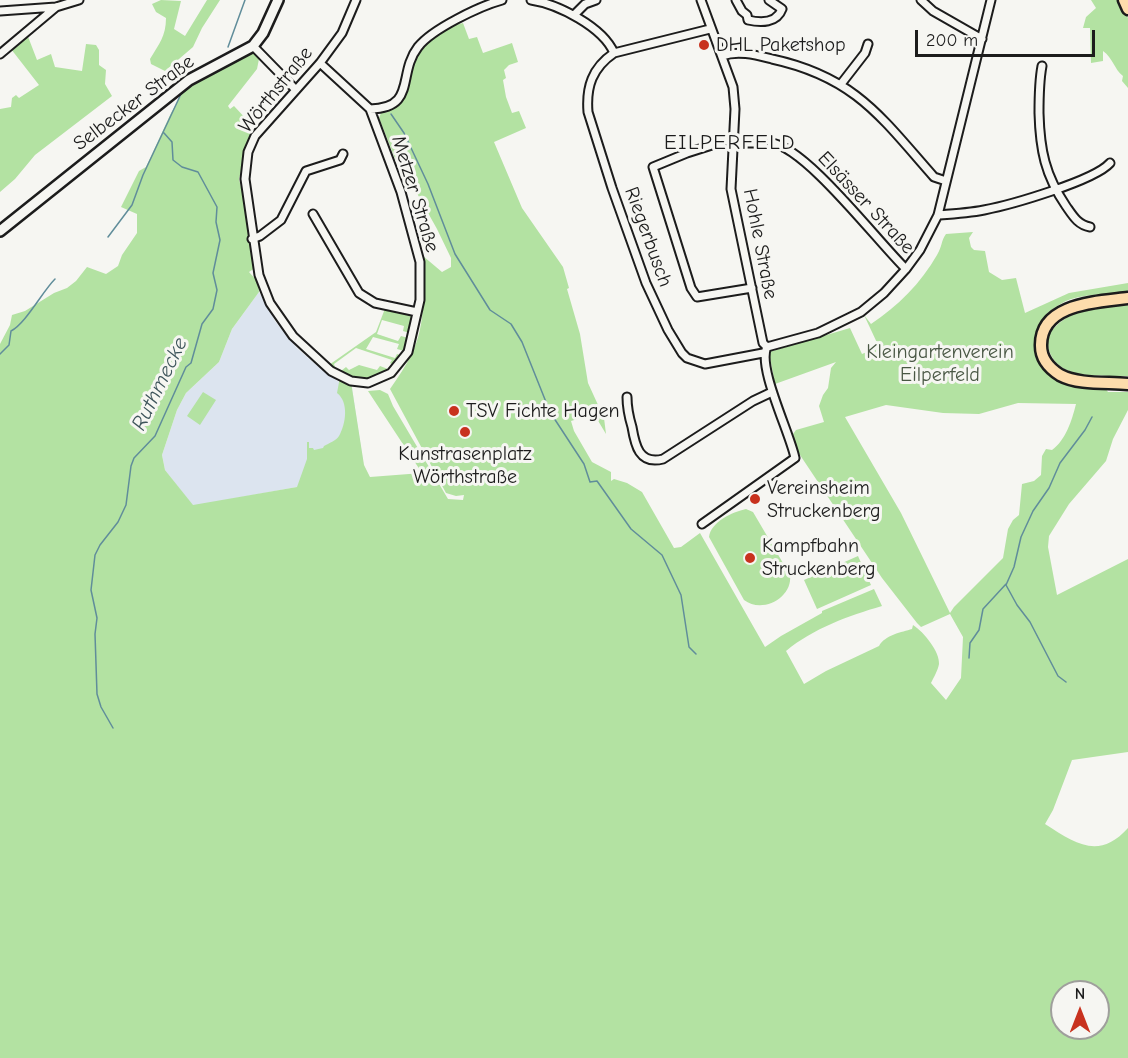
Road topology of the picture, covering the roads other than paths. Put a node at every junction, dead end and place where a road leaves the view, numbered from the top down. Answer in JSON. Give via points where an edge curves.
{"nodes":[{"id":1,"x":78,"y":0,"type":"edge"},
{"id":2,"x":278,"y":0,"type":"edge"},
{"id":3,"x":356,"y":0,"type":"edge"},
{"id":4,"x":502,"y":0,"type":"edge"},
{"id":5,"x":531,"y":0,"type":"edge"},
{"id":6,"x":596,"y":0,"type":"edge"},
{"id":7,"x":700,"y":0,"type":"edge"},
{"id":8,"x":736,"y":0,"type":"edge"},
{"id":9,"x":770,"y":0,"type":"edge"},
{"id":10,"x":921,"y":0,"type":"edge"},
{"id":11,"x":991,"y":0,"type":"edge"},
{"id":12,"x":1124,"y":0,"type":"edge"},
{"id":13,"x":56,"y":7,"type":"junction"},
{"id":14,"x":1128,"y":9,"type":"edge"},
{"id":15,"x":0,"y":11,"type":"edge"},
{"id":16,"x":574,"y":15,"type":"junction"},
{"id":17,"x":710,"y":29,"type":"junction"},
{"id":18,"x":982,"y":39,"type":"junction"},
{"id":19,"x":868,"y":44,"type":"dead end"},
{"id":20,"x":253,"y":46,"type":"junction"},
{"id":21,"x":614,"y":53,"type":"junction"},
{"id":22,"x":0,"y":54,"type":"edge"},
{"id":23,"x":722,"y":56,"type":"junction"},
{"id":24,"x":320,"y":63,"type":"junction"},
{"id":25,"x":1042,"y":66,"type":"dead end"},
{"id":26,"x":841,"y":84,"type":"junction"},
{"id":27,"x":296,"y":90,"type":"junction"},
{"id":28,"x":370,"y":109,"type":"junction"},
{"id":29,"x":733,"y":140,"type":"junction"},
{"id":30,"x":343,"y":154,"type":"dead end"},
{"id":31,"x":1110,"y":162,"type":"dead end"},
{"id":32,"x":946,"y":181,"type":"junction"},
{"id":33,"x":1055,"y":189,"type":"junction"},
{"id":34,"x":313,"y":214,"type":"dead end"},
{"id":35,"x":938,"y":214,"type":"junction"},
{"id":36,"x":1090,"y":227,"type":"dead end"},
{"id":37,"x":0,"y":231,"type":"edge"},
{"id":38,"x":252,"y":239,"type":"junction"},
{"id":39,"x":906,"y":269,"type":"junction"},
{"id":40,"x":752,"y":288,"type":"junction"},
{"id":41,"x":1128,"y":298,"type":"edge"},
{"id":42,"x":417,"y":312,"type":"junction"},
{"id":43,"x":765,"y":350,"type":"junction"},
{"id":44,"x":1128,"y":384,"type":"edge"},
{"id":45,"x":772,"y":392,"type":"junction"},
{"id":46,"x":627,"y":398,"type":"dead end"},
{"id":47,"x":702,"y":524,"type":"dead end"}],
"edges":[{"from":1,"to":13,"type":"street"},
{"from":2,"to":20,"type":"main road"},
{"from":3,"to":24,"type":"street","name":"Wörthstraße","via":[[342,33]]},
{"from":4,"to":28,"type":"street","via":[[426,38],[411,61],[400,99],[392,106]]},
{"from":5,"to":16,"type":"street"},
{"from":6,"to":16,"type":"street"},
{"from":7,"to":17,"type":"street","name":"Hohle Straße"},
{"from":8,"to":9,"type":"street","via":[[748,20],[757,22],[779,16],[782,9]]},
{"from":10,"to":18,"type":"street"},
{"from":11,"to":18,"type":"street","name":"Riegerbusch"},
{"from":12,"to":14,"type":"main road"},
{"from":13,"to":15,"type":"street"},
{"from":13,"to":22,"type":"street"},
{"from":16,"to":21,"type":"street","via":[[611,46]]},
{"from":17,"to":21,"type":"street"},
{"from":17,"to":23,"type":"street","name":"Hohle Straße"},
{"from":18,"to":32,"type":"street","name":"Riegerbusch"},
{"from":19,"to":26,"type":"street"},
{"from":20,"to":27,"type":"street"},
{"from":20,"to":37,"type":"main road","name":"Selbecker Straße","via":[[189,80]]},
{"from":21,"to":43,"type":"street","name":"Riegerbusch","via":[[594,72],[587,95],[588,112],[656,306],[677,346],[695,362],[705,364]]},
{"from":23,"to":26,"type":"street","via":[[732,53],[793,63]]},
{"from":23,"to":29,"type":"street","name":"Hohle Straße","via":[[733,87]]},
{"from":24,"to":27,"type":"street","name":"Wörthstraße"},
{"from":24,"to":28,"type":"street","name":"Metzer Straße"},
{"from":25,"to":33,"type":"street","via":[[1041,144]]},
{"from":26,"to":32,"type":"street","via":[[873,109],[934,177]]},
{"from":27,"to":38,"type":"street","name":"Wörthstraße","via":[[255,136],[248,152],[245,178]]},
{"from":28,"to":42,"type":"street","name":"Metzer Straße","via":[[401,192],[420,262]]},
{"from":29,"to":39,"type":"street","name":"Elsässer Straße","via":[[779,144],[795,153]]},
{"from":29,"to":40,"type":"street","name":"Hohle Straße","via":[[732,196]]},
{"from":29,"to":40,"type":"street","name":"Elsässer Straße","via":[[653,167],[697,297]]},
{"from":30,"to":38,"type":"street","via":[[340,159],[306,171],[281,220]]},
{"from":31,"to":33,"type":"street","via":[[1093,175]]},
{"from":32,"to":35,"type":"street","name":"Riegerbusch"},
{"from":33,"to":35,"type":"street","via":[[986,210]]},
{"from":33,"to":36,"type":"street","via":[[1077,221]]},
{"from":34,"to":42,"type":"street","via":[[359,293],[375,303]]},
{"from":35,"to":39,"type":"street","name":"Riegerbusch"},
{"from":38,"to":42,"type":"street","name":"Wörthstraße","via":[[259,275],[270,303],[293,336],[336,375],[362,383],[391,373],[408,352]]},
{"from":39,"to":43,"type":"street","name":"Riegerbusch","via":[[868,307],[844,321]]},
{"from":40,"to":43,"type":"street","name":"Hohle Straße"},
{"from":41,"to":44,"type":"main road","via":[[1081,304],[1057,314],[1043,331],[1040,348],[1046,364],[1061,375]]},
{"from":43,"to":45,"type":"street","name":"Hohle Straße"},
{"from":45,"to":46,"type":"street","via":[[663,459],[650,460],[636,448]]},
{"from":45,"to":47,"type":"street","name":"Hohle Straße","via":[[795,458]]}]}
